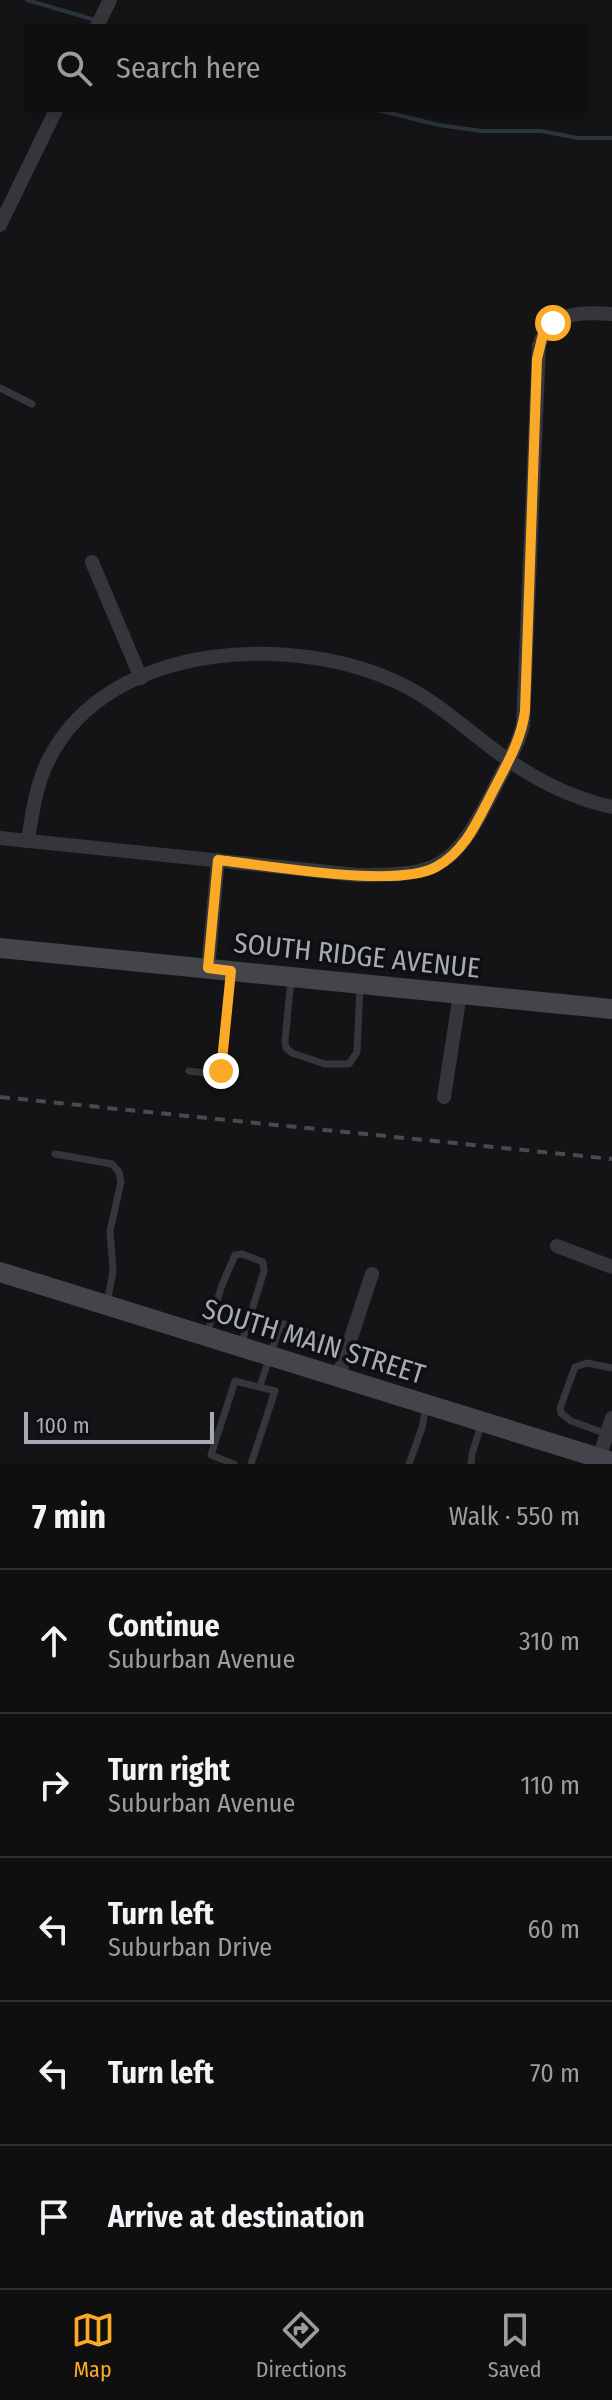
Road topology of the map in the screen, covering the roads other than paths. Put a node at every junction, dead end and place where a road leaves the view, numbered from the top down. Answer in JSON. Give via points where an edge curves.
{"nodes":[{"id":1,"x":110,"y":0,"type":"edge"},
{"id":2,"x":98,"y":24,"type":"edge"},
{"id":3,"x":55,"y":112,"type":"edge"},
{"id":4,"x":0,"y":225,"type":"edge"},
{"id":5,"x":612,"y":314,"type":"edge"},
{"id":6,"x":0,"y":388,"type":"edge"},
{"id":7,"x":32,"y":404,"type":"dead end"},
{"id":8,"x":92,"y":562,"type":"dead end"},
{"id":9,"x":141,"y":678,"type":"junction"},
{"id":10,"x":508,"y":761,"type":"junction"},
{"id":11,"x":612,"y":807,"type":"edge"},
{"id":12,"x":0,"y":838,"type":"edge"},
{"id":13,"x":28,"y":841,"type":"junction"},
{"id":14,"x":218,"y":860,"type":"junction"},
{"id":15,"x":0,"y":948,"type":"edge"},
{"id":16,"x":208,"y":968,"type":"junction"},
{"id":17,"x":231,"y":971,"type":"junction"},
{"id":18,"x":291,"y":977,"type":"junction"},
{"id":19,"x":360,"y":984,"type":"junction"},
{"id":20,"x":460,"y":994,"type":"junction"},
{"id":21,"x":612,"y":1009,"type":"edge"},
{"id":22,"x":189,"y":1071,"type":"dead end"},
{"id":23,"x":444,"y":1097,"type":"dead end"},
{"id":24,"x":55,"y":1154,"type":"dead end"},
{"id":25,"x":557,"y":1246,"type":"dead end"},
{"id":26,"x":612,"y":1267,"type":"edge"},
{"id":27,"x":0,"y":1272,"type":"edge"},
{"id":28,"x":372,"y":1274,"type":"dead end"},
{"id":29,"x":106,"y":1305,"type":"junction"},
{"id":30,"x":206,"y":1336,"type":"junction"},
{"id":31,"x":348,"y":1346,"type":"junction"},
{"id":32,"x":240,"y":1347,"type":"junction"},
{"id":33,"x":270,"y":1356,"type":"junction"},
{"id":34,"x":612,"y":1368,"type":"edge"},
{"id":35,"x":338,"y":1377,"type":"junction"},
{"id":36,"x":260,"y":1386,"type":"junction"},
{"id":37,"x":426,"y":1405,"type":"junction"},
{"id":38,"x":612,"y":1418,"type":"edge"},
{"id":39,"x":482,"y":1422,"type":"junction"},
{"id":40,"x":607,"y":1434,"type":"junction"},
{"id":41,"x":566,"y":1456,"type":"edge"},
{"id":42,"x":606,"y":1460,"type":"edge"},
{"id":43,"x":234,"y":1464,"type":"edge"},
{"id":44,"x":251,"y":1464,"type":"edge"},
{"id":45,"x":409,"y":1464,"type":"edge"},
{"id":46,"x":471,"y":1464,"type":"edge"}],
"edges":[{"from":1,"to":2,"type":"street"},
{"from":3,"to":4,"type":"street"},
{"from":5,"to":10,"type":"street","via":[[564,316],[543,334],[539,345],[525,711],[519,742]]},
{"from":6,"to":7,"type":"lane"},
{"from":8,"to":9,"type":"street"},
{"from":9,"to":10,"type":"street","via":[[193,659],[234,653],[290,653],[330,660],[403,685]]},
{"from":9,"to":13,"type":"street","via":[[103,697],[57,744],[42,774]]},
{"from":10,"to":11,"type":"street","via":[[552,785]]},
{"from":10,"to":14,"type":"street","via":[[463,845],[424,872],[357,875]]},
{"from":12,"to":13,"type":"street"},
{"from":13,"to":14,"type":"street"},
{"from":14,"to":16,"type":"street"},
{"from":15,"to":16,"type":"main road","name":"SOUTH RIDGE AVENUE"},
{"from":16,"to":17,"type":"main road","name":"SOUTH RIDGE AVENUE"},
{"from":17,"to":18,"type":"main road","name":"SOUTH RIDGE AVENUE"},
{"from":17,"to":22,"type":"lane","via":[[221,1071]]},
{"from":18,"to":19,"type":"main road","name":"SOUTH RIDGE AVENUE"},
{"from":18,"to":19,"type":"lane","via":[[286,1048],[338,1066],[349,1064],[357,1052]]},
{"from":19,"to":20,"type":"main road","name":"SOUTH RIDGE AVENUE"},
{"from":20,"to":21,"type":"main road","name":"SOUTH RIDGE AVENUE"},
{"from":20,"to":23,"type":"street"},
{"from":24,"to":29,"type":"lane","via":[[112,1164],[119,1172]]},
{"from":25,"to":26,"type":"street"},
{"from":27,"to":29,"type":"main road","name":"SOUTH MAIN STREET"},
{"from":28,"to":31,"type":"street"},
{"from":29,"to":30,"type":"main road","name":"SOUTH MAIN STREET"},
{"from":30,"to":32,"type":"main road","name":"SOUTH MAIN STREET"},
{"from":30,"to":32,"type":"lane","via":[[235,1255],[242,1254],[263,1262],[264,1271]]},
{"from":31,"to":33,"type":"lane","via":[[281,1323]]},
{"from":31,"to":35,"type":"street"},
{"from":32,"to":33,"type":"main road","name":"SOUTH MAIN STREET"},
{"from":33,"to":35,"type":"main road","name":"SOUTH MAIN STREET"},
{"from":33,"to":36,"type":"lane"},
{"from":34,"to":40,"type":"lane","via":[[587,1363],[575,1367],[560,1408],[571,1421]]},
{"from":35,"to":37,"type":"main road","name":"SOUTH MAIN STREET"},
{"from":36,"to":43,"type":"lane","via":[[235,1381],[211,1455]]},
{"from":36,"to":44,"type":"lane","via":[[275,1391]]},
{"from":37,"to":39,"type":"main road","name":"SOUTH MAIN STREET"},
{"from":37,"to":45,"type":"lane"},
{"from":38,"to":40,"type":"street"},
{"from":39,"to":41,"type":"main road","name":"SOUTH MAIN STREET"},
{"from":39,"to":46,"type":"lane"},
{"from":40,"to":42,"type":"street"},
{"from":41,"to":42,"type":"main road","name":"SOUTH MAIN STREET"}]}
